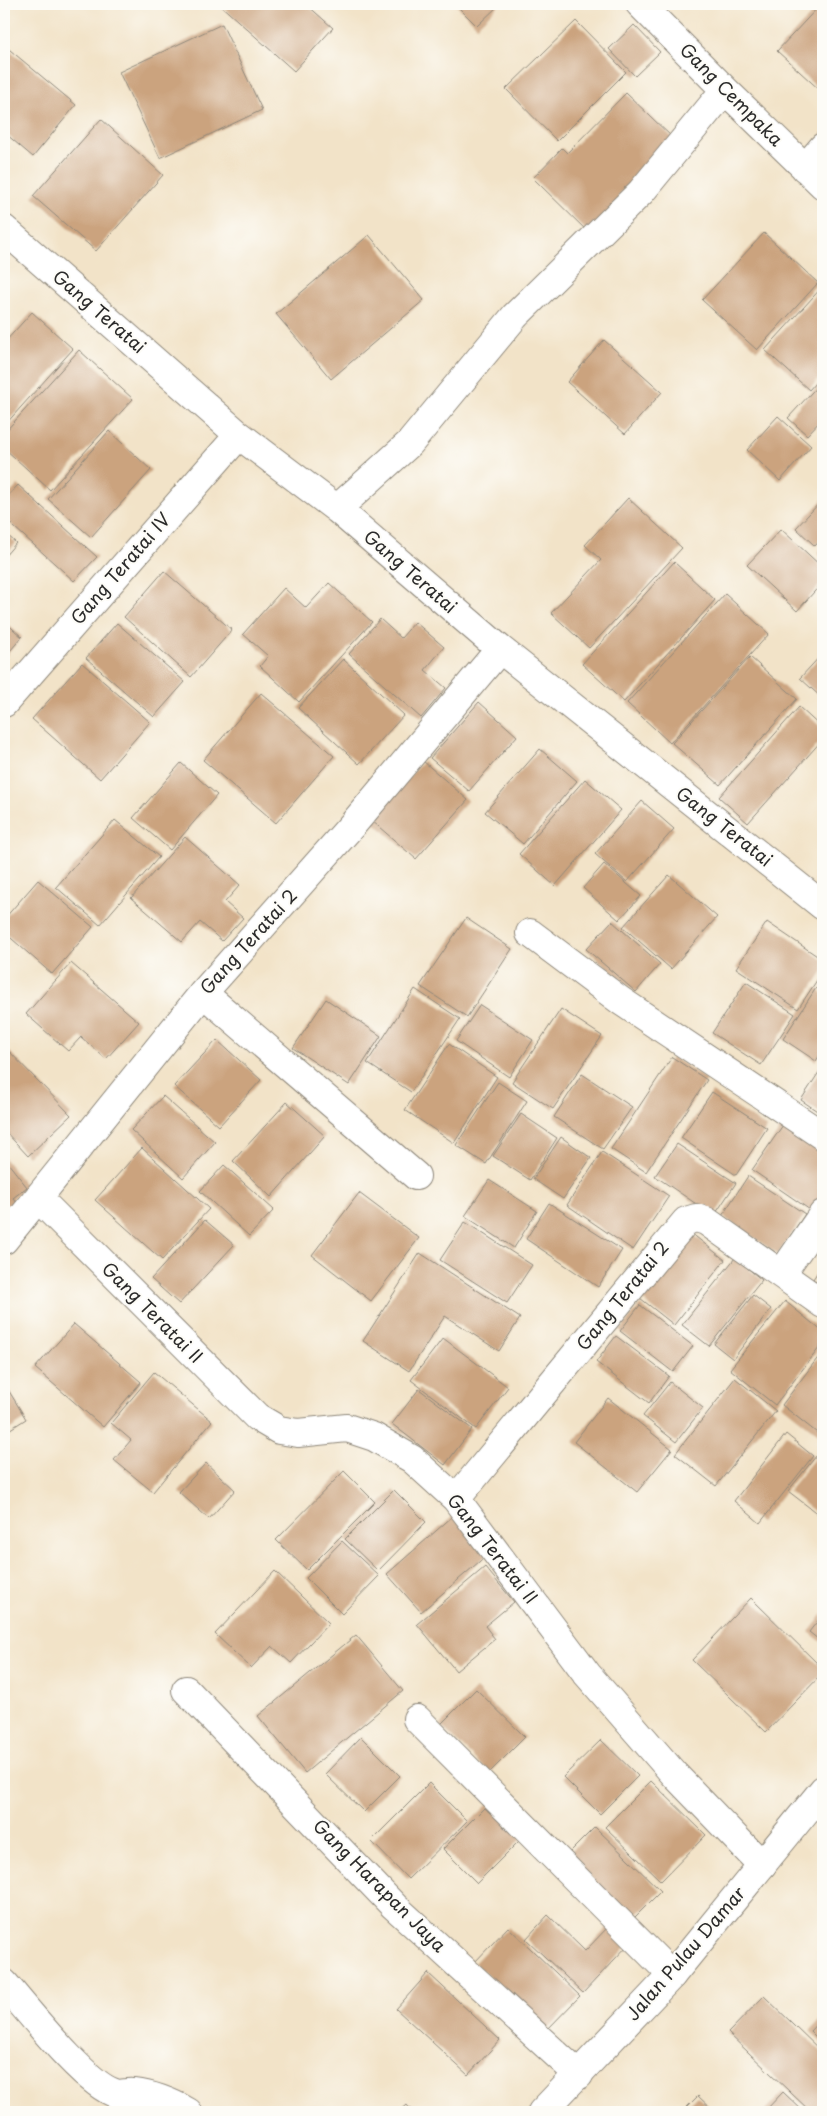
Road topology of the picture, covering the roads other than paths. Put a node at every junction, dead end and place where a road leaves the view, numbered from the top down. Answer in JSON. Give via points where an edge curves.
{"nodes":[{"id":1,"x":640,"y":4,"type":"edge"},
{"id":2,"x":725,"y":90,"type":"junction"},
{"id":3,"x":823,"y":147,"type":"edge"},
{"id":4,"x":814,"y":177,"type":"edge"},
{"id":5,"x":4,"y":229,"type":"edge"},
{"id":6,"x":239,"y":435,"type":"junction"},
{"id":7,"x":336,"y":509,"type":"junction"},
{"id":8,"x":500,"y":649,"type":"junction"},
{"id":9,"x":4,"y":703,"type":"edge"},
{"id":10,"x":823,"y":906,"type":"edge"},
{"id":11,"x":530,"y":933,"type":"dead end"},
{"id":12,"x":203,"y":993,"type":"junction"},
{"id":13,"x":823,"y":1136,"type":"edge"},
{"id":14,"x":416,"y":1176,"type":"dead end"},
{"id":15,"x":38,"y":1198,"type":"junction"},
{"id":16,"x":823,"y":1214,"type":"edge"},
{"id":17,"x":4,"y":1240,"type":"edge"},
{"id":18,"x":782,"y":1273,"type":"junction"},
{"id":19,"x":823,"y":1304,"type":"edge"},
{"id":20,"x":456,"y":1499,"type":"junction"},
{"id":21,"x":186,"y":1690,"type":"dead end"},
{"id":22,"x":417,"y":1719,"type":"dead end"},
{"id":23,"x":823,"y":1790,"type":"edge"},
{"id":24,"x":762,"y":1865,"type":"junction"},
{"id":25,"x":672,"y":1975,"type":"junction"},
{"id":26,"x":4,"y":1982,"type":"edge"},
{"id":27,"x":579,"y":2075,"type":"junction"},
{"id":28,"x":188,"y":2112,"type":"edge"},
{"id":29,"x":542,"y":2112,"type":"edge"}],
"edges":[{"from":1,"to":2,"type":"street","name":"Gang Cempaka"},
{"from":2,"to":4,"type":"street","name":"Gang Cempaka"},
{"from":2,"to":7,"type":"street","via":[[641,192],[515,316],[410,443]]},
{"from":3,"to":4,"type":"street"},
{"from":5,"to":6,"type":"street","name":"Gang Teratai"},
{"from":6,"to":7,"type":"street","name":"Gang Teratai"},
{"from":6,"to":9,"type":"street","name":"Gang Teratai IV"},
{"from":7,"to":8,"type":"street","name":"Gang Teratai"},
{"from":8,"to":10,"type":"street","name":"Gang Teratai"},
{"from":8,"to":12,"type":"street","name":"Gang Teratai 2","via":[[354,823]]},
{"from":11,"to":13,"type":"street","via":[[621,1001]]},
{"from":12,"to":14,"type":"street"},
{"from":12,"to":15,"type":"street","name":"Gang Teratai 2"},
{"from":15,"to":17,"type":"street","name":"Gang Teratai 2"},
{"from":15,"to":20,"type":"street","name":"Gang Teratai II","via":[[257,1417],[278,1430],[298,1433],[348,1428],[374,1437],[412,1459]]},
{"from":16,"to":18,"type":"street"},
{"from":18,"to":19,"type":"street","name":"Gang Teratai 2"},
{"from":18,"to":20,"type":"street","name":"Gang Teratai 2","via":[[706,1221],[686,1220]]},
{"from":20,"to":24,"type":"street","name":"Gang Teratai II","via":[[587,1674],[674,1774]]},
{"from":21,"to":27,"type":"street","name":"Gang Harapan Jaya","via":[[394,1906]]},
{"from":22,"to":25,"type":"street"},
{"from":23,"to":24,"type":"street","name":"Jalan Pulau Damar"},
{"from":24,"to":25,"type":"street","name":"Jalan Pulau Damar"},
{"from":25,"to":27,"type":"street","name":"Jalan Pulau Damar"},
{"from":26,"to":28,"type":"street","via":[[80,2069],[99,2084],[115,2094],[134,2092],[172,2103]]},
{"from":27,"to":29,"type":"street","name":"Jalan Pulau Damar"}]}
